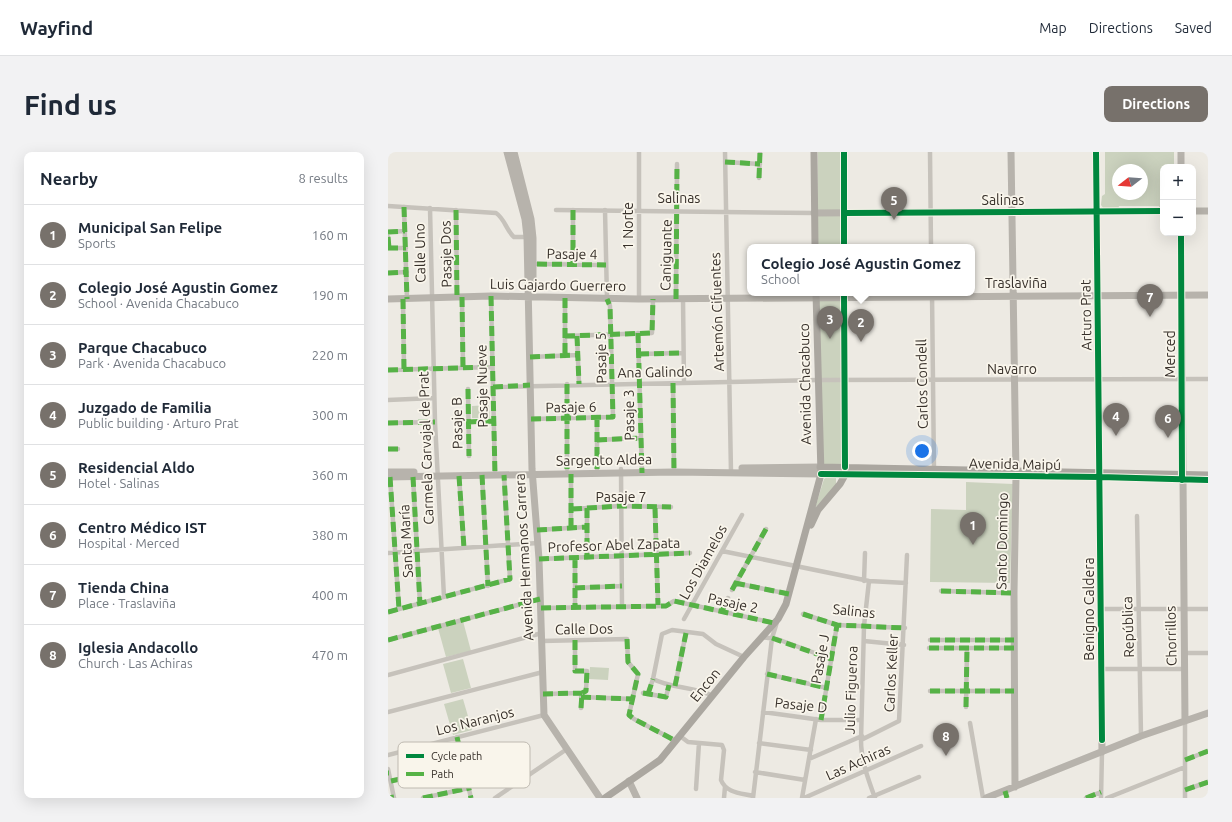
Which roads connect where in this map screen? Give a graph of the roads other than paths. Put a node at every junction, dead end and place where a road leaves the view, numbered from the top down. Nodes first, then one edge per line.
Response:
1 (507, 152) edge
2 (514, 152) edge
3 (639, 152) edge
4 (725, 152) edge
5 (760, 152) edge
6 (814, 152) edge
7 (844, 152) edge
8 (930, 152) edge
9 (1011, 152) edge
10 (1096, 152) edge
11 (1181, 152) edge
12 (725, 162) junction
13 (677, 164) dead end
14 (760, 164) junction
15 (1181, 164) edge
16 (759, 178) dead end
17 (388, 206) edge
18 (404, 207) junction
19 (430, 208) junction
20 (456, 210) junction
21 (556, 210) dead end
22 (573, 210) junction
23 (605, 210) junction
24 (639, 211) junction
25 (677, 211) junction
26 (726, 211) junction
27 (1160, 211) edge
28 (1196, 211) edge
29 (1208, 211) edge
30 (1011, 212) junction
31 (1097, 212) junction
32 (814, 213) junction
33 (844, 213) junction
34 (930, 213) junction
35 (405, 231) junction
36 (388, 232) edge
37 (1181, 236) edge
38 (388, 237) edge
39 (527, 237) junction
40 (815, 244) edge
41 (844, 244) edge
42 (931, 244) edge
43 (388, 248) edge
44 (406, 248) junction
45 (537, 264) dead end
46 (573, 265) junction
47 (606, 265) junction
48 (407, 272) junction
49 (388, 273) edge
50 (975, 295) edge
51 (1098, 295) junction
52 (1208, 295) edge
53 (491, 296) junction
54 (786, 296) edge
55 (816, 296) edge
56 (844, 296) edge
57 (932, 296) edge
58 (1012, 296) junction
59 (1182, 296) junction
60 (432, 297) junction
61 (460, 297) junction
62 (529, 297) junction
63 (565, 298) junction
64 (727, 298) junction
65 (388, 299) edge
66 (405, 299) junction
67 (607, 299) junction
68 (639, 299) junction
69 (653, 299) junction
70 (680, 299) junction
71 (638, 333) junction
72 (611, 334) junction
73 (565, 336) junction
74 (578, 336) junction
75 (683, 353) junction
76 (639, 354) junction
77 (578, 355) junction
78 (565, 356) junction
79 (530, 357) junction
80 (492, 367) junction
81 (463, 368) junction
82 (433, 369) junction
83 (388, 370) edge
84 (404, 370) junction
85 (1182, 379) junction
86 (1208, 379) edge
87 (817, 380) junction
88 (1014, 380) junction
89 (1099, 380) junction
90 (933, 381) junction
91 (731, 382) junction
92 (845, 382) junction
93 (673, 383) junction
94 (684, 383) junction
95 (567, 384) junction
96 (579, 384) junction
97 (612, 384) junction
98 (639, 384) junction
99 (530, 385) junction
100 (493, 387) junction
101 (468, 389) dead end
102 (434, 398) junction
103 (388, 400) edge
104 (597, 417) junction
105 (613, 417) joint
106 (566, 418) junction
107 (531, 419) junction
108 (493, 421) junction
109 (435, 422) junction
110 (468, 422) junction
111 (388, 423) edge
112 (640, 438) junction
113 (597, 440) junction
114 (398, 448) dead end
115 (388, 449) edge
116 (469, 456) dead end
117 (598, 469) junction
118 (674, 470) junction
119 (731, 470) junction
120 (820, 470) junction
121 (569, 471) junction
122 (621, 471) junction
123 (642, 471) junction
124 (845, 471) junction
125 (532, 472) junction
126 (934, 472) junction
127 (495, 473) junction
128 (1016, 473) junction
129 (1100, 474) junction
130 (389, 475) edge
131 (437, 475) junction
132 (504, 475) junction
133 (1208, 475) edge
134 (459, 476) junction
135 (482, 476) junction
136 (413, 477) junction
137 (1182, 477) junction
138 (1208, 480) edge
139 (621, 506) junction
140 (671, 507) dead end
141 (572, 508) junction
142 (587, 508) junction
143 (655, 508) junction
144 (742, 515) dead end
145 (1136, 516) dead end
146 (586, 527) junction
147 (571, 528) junction
148 (766, 529) dead end
149 (537, 530) junction
150 (538, 543) junction
151 (508, 544) junction
152 (486, 546) junction
153 (464, 548) junction
154 (441, 549) junction
155 (417, 551) junction
156 (722, 551) junction
157 (388, 552) edge
158 (395, 552) junction
159 (690, 553) dead end
160 (865, 553) dead end
161 (656, 555) junction
162 (907, 555) dead end
163 (622, 557) junction
164 (749, 557) junction
165 (575, 558) junction
166 (587, 558) junction
167 (539, 559) junction
168 (796, 565) junction
169 (867, 581) junction
170 (735, 583) junction
171 (906, 583) junction
172 (488, 586) junction
173 (622, 586) junction
174 (575, 588) junction
175 (732, 590) dead end
176 (941, 591) dead end
177 (1014, 593) junction
178 (789, 594) junction
179 (444, 597) junction
180 (540, 598) junction
181 (728, 598) dead end
182 (420, 604) junction
183 (622, 606) junction
184 (658, 606) junction
185 (692, 606) junction
186 (575, 607) junction
187 (541, 608) junction
188 (399, 609) junction
189 (1102, 609) junction
190 (1138, 609) junction
191 (1184, 609) junction
192 (1208, 609) edge
193 (722, 611) junction
194 (388, 612) edge
195 (802, 614) dead end
196 (684, 619) dead end
197 (776, 621) junction
198 (837, 625) junction
199 (864, 626) junction
200 (905, 628) junction
201 (686, 632) junction
202 (542, 637) junction
203 (761, 637) junction
204 (772, 638) junction
205 (388, 640) edge
206 (575, 640) junction
207 (930, 640) dead end
208 (1014, 640) junction
209 (864, 641) junction
210 (904, 645) junction
211 (929, 648) dead end
212 (967, 648) junction
213 (1014, 648) junction
214 (1184, 653) junction
215 (1208, 653) edge
216 (744, 657) junction
217 (832, 659) junction
218 (1101, 669) junction
219 (1140, 669) junction
220 (1184, 669) junction
221 (543, 672) junction
222 (768, 674) junction
223 (388, 675) edge
224 (653, 679) junction
225 (669, 685) junction
226 (675, 686) junction
227 (826, 688) junction
228 (930, 691) dead end
229 (966, 691) junction
230 (1014, 691) junction
231 (543, 694) junction
232 (582, 695) junction
233 (712, 696) junction
234 (633, 700) junction
235 (966, 707) dead end
236 (581, 708) dead end
237 (388, 712) edge
238 (763, 712) junction
239 (1208, 712) edge
240 (544, 715) junction
241 (818, 719) junction
242 (860, 720) junction
243 (1185, 721) junction
244 (970, 723) dead end
245 (1141, 736) junction
246 (457, 737) junction
247 (861, 738) junction
248 (678, 739) junction
249 (438, 742) edge
250 (458, 742) edge
251 (759, 742) junction
252 (699, 743) junction
253 (921, 746) dead end
254 (567, 749) junction
255 (811, 750) junction
256 (1208, 751) edge
257 (398, 752) edge
258 (1102, 752) junction
259 (388, 755) edge
260 (809, 759) junction
261 (1185, 760) junction
262 (1185, 766) junction
263 (866, 771) junction
264 (388, 772) edge
265 (755, 772) junction
266 (530, 774) edge
267 (920, 777) dead end
268 (398, 779) edge
269 (805, 780) junction
270 (390, 781) junction
271 (629, 781) junction
272 (1208, 782) edge
273 (725, 787) junction
274 (1015, 787) junction
275 (469, 788) joint
276 (509, 788) edge
277 (696, 789) dead end
278 (1185, 790) junction
279 (1101, 792) junction
280 (1006, 795) edge
281 (753, 797) edge
282 (874, 797) edge
283 (392, 798) edge
284 (423, 798) edge
285 (471, 798) edge
286 (495, 798) edge
287 (600, 798) edge
288 (605, 798) edge
289 (637, 798) edge
290 (724, 798) edge
291 (803, 798) edge
292 (869, 798) edge
293 (984, 798) edge
294 (1086, 798) edge
295 (1101, 798) edge
296 (1107, 798) edge
297 (1185, 798) edge

1 - 39 street, Avenida Hermanos Carrera
2 - 62 street, Avenida Hermanos Carrera
3 - 24 street, 1 Norte
4 - 12 street, Artemón Cifuentes
5 - 14 street
6 - 32 main road
7 - 33 main road
8 - 34 street
9 - 30 street, Santo Domingo
10 - 31 street, Arturo Prat
11 - 15 street
12 - 14 street
12 - 26 street, Artemón Cifuentes
13 - 25 street, Caniguante
14 - 16 street
17 - 18 street
18 - 19 street
18 - 35 street
19 - 20 street
19 - 60 street, Calle Uno
20 - 39 street
20 - 61 street, Pasaje Dos
21 - 22 street, Salinas
22 - 23 street, Salinas
22 - 46 street
23 - 24 street, Salinas
23 - 47 street, Pasaje 5
24 - 25 street, Salinas
24 - 68 street, 1 Norte
25 - 26 street, Salinas
25 - 70 street, Caniguante
26 - 32 street, Salinas
26 - 64 street, Artemón Cifuentes
27 - 31 street, Salinas
28 - 29 street
30 - 31 street, Salinas
30 - 34 street, Salinas
30 - 58 street, Santo Domingo
31 - 51 street, Arturo Prat
32 - 33 street, Salinas
32 - 40 main road
33 - 34 street, Salinas
33 - 41 main road
34 - 42 street
35 - 36 street
35 - 44 street
37 - 59 street, Merced
38 - 43 street
39 - 62 street, Avenida Hermanos Carrera
43 - 44 street
44 - 48 street
45 - 46 street, Pasaje 4
46 - 47 street, Pasaje 4
47 - 67 street, Pasaje 5
48 - 49 street
48 - 66 street
50 - 58 street, Traslaviña
51 - 58 street, Traslaviña
51 - 59 street, Traslaviña
51 - 89 street, Arturo Prat
52 - 59 street, Traslaviña
53 - 61 street, Luis Gajardo Guerrero
53 - 62 street, Luis Gajardo Guerrero
53 - 80 street, Pasaje Nueve
54 - 64 street, Traslaviña
55 - 87 main road, Avenida Chacabuco
56 - 92 main road
57 - 90 street, Carlos Condell
58 - 88 street, Santo Domingo
59 - 85 street, Merced
60 - 61 street, Luis Gajardo Guerrero
60 - 66 street, Luis Gajardo Guerrero
60 - 82 street, Carmela Carvajal de Prat
61 - 81 street, Pasaje Dos
62 - 63 street, Luis Gajardo Guerrero
62 - 79 street, Avenida Hermanos Carrera
63 - 67 street, Luis Gajardo Guerrero
63 - 73 street
64 - 70 street, Luis Gajardo Guerrero
64 - 91 street, Artemón Cifuentes
65 - 66 street, Luis Gajardo Guerrero
66 - 84 street
67 - 68 street, Luis Gajardo Guerrero
67 - 72 street, Pasaje 5
68 - 69 street, Luis Gajardo Guerrero
69 - 70 street, Luis Gajardo Guerrero
69 - 71 street
70 - 75 street, Caniguante
71 - 72 street
71 - 76 street, Pasaje 3
72 - 74 street
72 - 97 street, Pasaje 5
73 - 74 street
73 - 78 street
74 - 77 street
75 - 76 street
75 - 94 street, Caniguante
76 - 98 street, Pasaje 3
77 - 78 street
77 - 96 street
78 - 79 street
79 - 99 street, Avenida Hermanos Carrera
80 - 81 street
80 - 100 street, Pasaje Nueve
81 - 82 street
82 - 84 street
82 - 102 street, Carmela Carvajal de Prat
83 - 84 street
85 - 86 street, Navarro
85 - 89 street, Navarro
85 - 137 street, Merced
87 - 91 street, Ana Galindo
87 - 92 street, Navarro
87 - 120 main road, Avenida Chacabuco
88 - 89 street, Navarro
88 - 90 street, Navarro
88 - 128 street, Santo Domingo
89 - 129 street, Arturo Prat
90 - 92 street, Navarro
90 - 126 street, Carlos Condell
91 - 94 street, Ana Galindo
91 - 119 street, Artemón Cifuentes
92 - 124 main road
93 - 94 street, Ana Galindo
93 - 98 street, Ana Galindo
93 - 118 street
95 - 96 street, Ana Galindo
95 - 99 street, Ana Galindo
95 - 106 street
96 - 97 street, Ana Galindo
97 - 98 street, Ana Galindo
97 - 105 street, Pasaje 5
98 - 112 street, Pasaje 3
99 - 100 street, Ana Galindo
99 - 107 street, Avenida Hermanos Carrera
100 - 108 street, Pasaje Nueve
101 - 110 street, Pasaje B
102 - 103 street
102 - 109 street, Carmela Carvajal de Prat
104 - 105 street, Pasaje 6
104 - 106 street, Pasaje 6
104 - 113 street
106 - 107 street, Pasaje 6
106 - 121 street
107 - 125 street, Avenida Hermanos Carrera
108 - 110 street
108 - 127 street, Pasaje Nueve
109 - 111 street
109 - 131 street, Carmela Carvajal de Prat
110 - 116 street, Pasaje B
112 - 113 street
112 - 123 street, Pasaje 3
113 - 117 street
114 - 115 street
117 - 121 street, Sargento Aldea
117 - 122 street, Sargento Aldea
118 - 119 street, Sargento Aldea
118 - 123 street, Sargento Aldea
119 - 120 street, Sargento Aldea
120 - 124 main road, Avenida Maipú
120 - 168 main road, Encon
121 - 122 street, Sargento Aldea
121 - 125 street, Sargento Aldea
121 - 141 street
122 - 123 street, Sargento Aldea
122 - 139 street
124 - 126 main road, Avenida Maipú
124 - 168 main road, Encon
125 - 127 street, Sargento Aldea
125 - 132 street, Sargento Aldea
125 - 149 street, Avenida Hermanos Carrera
126 - 128 main road, Avenida Maipú
127 - 131 street, Sargento Aldea
127 - 132 street, Sargento Aldea
127 - 135 street, Sargento Aldea
128 - 129 main road, Avenida Maipú
128 - 177 street, Santo Domingo
129 - 137 main road, Avenida Maipú
129 - 189 street, Benigno Caldera
130 - 131 street, Sargento Aldea
130 - 136 street, Sargento Aldea
130 - 158 street
131 - 134 street, Sargento Aldea
131 - 136 street, Sargento Aldea
131 - 154 street, Carmela Carvajal de Prat
132 - 151 street
133 - 137 main road, Avenida Maipú
134 - 135 street, Sargento Aldea
134 - 153 street
135 - 152 street
136 - 155 street, Santa María
137 - 138 main road, Avenida Maipú
137 - 191 street, Chorrillos
139 - 142 street, Pasaje 7
139 - 143 street, Pasaje 7
139 - 163 street
140 - 143 street, Pasaje 7
141 - 142 street, Pasaje 7
141 - 147 street
142 - 146 street
143 - 161 street
144 - 156 street, Los Diamelos
145 - 190 street, República
146 - 147 street
146 - 166 street
147 - 149 street
148 - 164 street
149 - 150 street, Avenida Hermanos Carrera
150 - 151 street
150 - 167 street, Avenida Hermanos Carrera
151 - 152 street
151 - 172 street
152 - 153 street
152 - 172 street
153 - 154 street
154 - 155 street
154 - 179 street, Carmela Carvajal de Prat
155 - 158 street
155 - 182 street, Santa María
156 - 164 street
156 - 185 street, Los Diamelos
157 - 158 street
158 - 188 street
159 - 161 street, Profesor Abel Zapata
160 - 169 street, Julio Figueroa
161 - 163 street, Profesor Abel Zapata
161 - 184 street
162 - 171 street, Carlos Keller
163 - 166 street, Profesor Abel Zapata
163 - 173 street
164 - 168 street
164 - 170 street
165 - 166 street, Profesor Abel Zapata
165 - 167 street, Profesor Abel Zapata
165 - 174 street
167 - 180 street, Avenida Hermanos Carrera
168 - 169 street
168 - 178 main road, Encon
169 - 171 street
169 - 199 street, Julio Figueroa
170 - 175 street
170 - 178 street
171 - 200 street, Carlos Keller
172 - 179 street
173 - 174 street
173 - 183 street
174 - 186 street
176 - 177 street
177 - 208 street, Santo Domingo
178 - 197 main road, Encon
179 - 182 street
180 - 187 street, Avenida Hermanos Carrera
180 - 205 street
181 - 193 street
182 - 188 street
183 - 184 street
183 - 186 street
184 - 185 street, Pasaje 2
185 - 193 street, Pasaje 2
185 - 196 street, Los Diamelos
186 - 187 street
187 - 202 street, Avenida Hermanos Carrera
188 - 194 street
189 - 190 street
189 - 218 street, Benigno Caldera
190 - 191 street
190 - 219 street, República
191 - 192 street
191 - 214 street, Chorrillos
193 - 197 street, Pasaje 2
195 - 198 street, Salinas
197 - 203 main road, Encon
197 - 204 street
198 - 199 street, Salinas
198 - 217 street, Pasaje J
199 - 200 street, Salinas
199 - 209 street, Julio Figueroa
200 - 210 street, Carlos Keller
201 - 216 street
201 - 224 street
201 - 226 street
202 - 206 street, Calle Dos
202 - 221 street, Avenida Hermanos Carrera
202 - 223 street, Calle Dos
203 - 204 street
203 - 216 main road, Encon
204 - 217 street
204 - 222 street
206 - 232 street
206 - 234 street, Calle Dos
207 - 208 street
208 - 213 street, Santo Domingo
209 - 210 street, Salinas
209 - 242 street, Julio Figueroa
210 - 247 street, Carlos Keller
211 - 212 street
212 - 213 street
212 - 229 street
213 - 230 street, Santo Domingo
214 - 215 street
214 - 220 street, Chorrillos
216 - 233 main road, Encon
217 - 227 street, Pasaje J
218 - 219 street
218 - 258 street, Benigno Caldera
219 - 220 street
219 - 245 street, República
220 - 243 street, Chorrillos
221 - 231 street, Avenida Hermanos Carrera
221 - 237 street
222 - 227 street
222 - 238 street
224 - 225 street
224 - 225 street
225 - 226 street
226 - 233 street
227 - 241 street, Pasaje J
228 - 229 street
229 - 230 street
229 - 235 street
230 - 274 street, Santo Domingo
231 - 232 street
231 - 240 street, Avenida Hermanos Carrera
232 - 234 street
232 - 236 street
233 - 248 main road, Encon
234 - 248 street
238 - 241 street, Pasaje D
238 - 251 street
239 - 243 street
240 - 246 street, Los Naranjos
240 - 254 street
241 - 242 street, Pasaje D
241 - 255 street, Pasaje J
242 - 247 street, Julio Figueroa
243 - 245 street
243 - 261 street, Chorrillos
244 - 293 street
245 - 258 street
246 - 249 street, Los Naranjos
246 - 250 street
247 - 260 street, Carlos Keller
247 - 263 street, Julio Figueroa
248 - 252 street
248 - 271 main road, Encon
251 - 255 street
251 - 265 street
252 - 273 street
252 - 277 street
253 - 263 street, Las Achiras
254 - 266 street
254 - 287 street
255 - 260 street, Pasaje J
256 - 261 street
257 - 259 street, Los Naranjos
258 - 274 street
258 - 279 street, Benigno Caldera
260 - 269 street, Pasaje J
261 - 262 street, Chorrillos
262 - 278 street, Chorrillos
262 - 296 street
263 - 282 street, Julio Figueroa
263 - 291 street, Las Achiras
264 - 270 street
265 - 269 street
265 - 281 street
267 - 282 street
268 - 270 street
269 - 291 street, Pasaje J
270 - 283 street
271 - 288 main road, Encon
271 - 289 street
272 - 278 street
273 - 281 street
273 - 290 street
274 - 280 street
275 - 284 street
275 - 285 street
276 - 286 street
278 - 297 street, Chorrillos
279 - 294 street
279 - 295 street, Benigno Caldera
280 - 293 street
282 - 292 street

